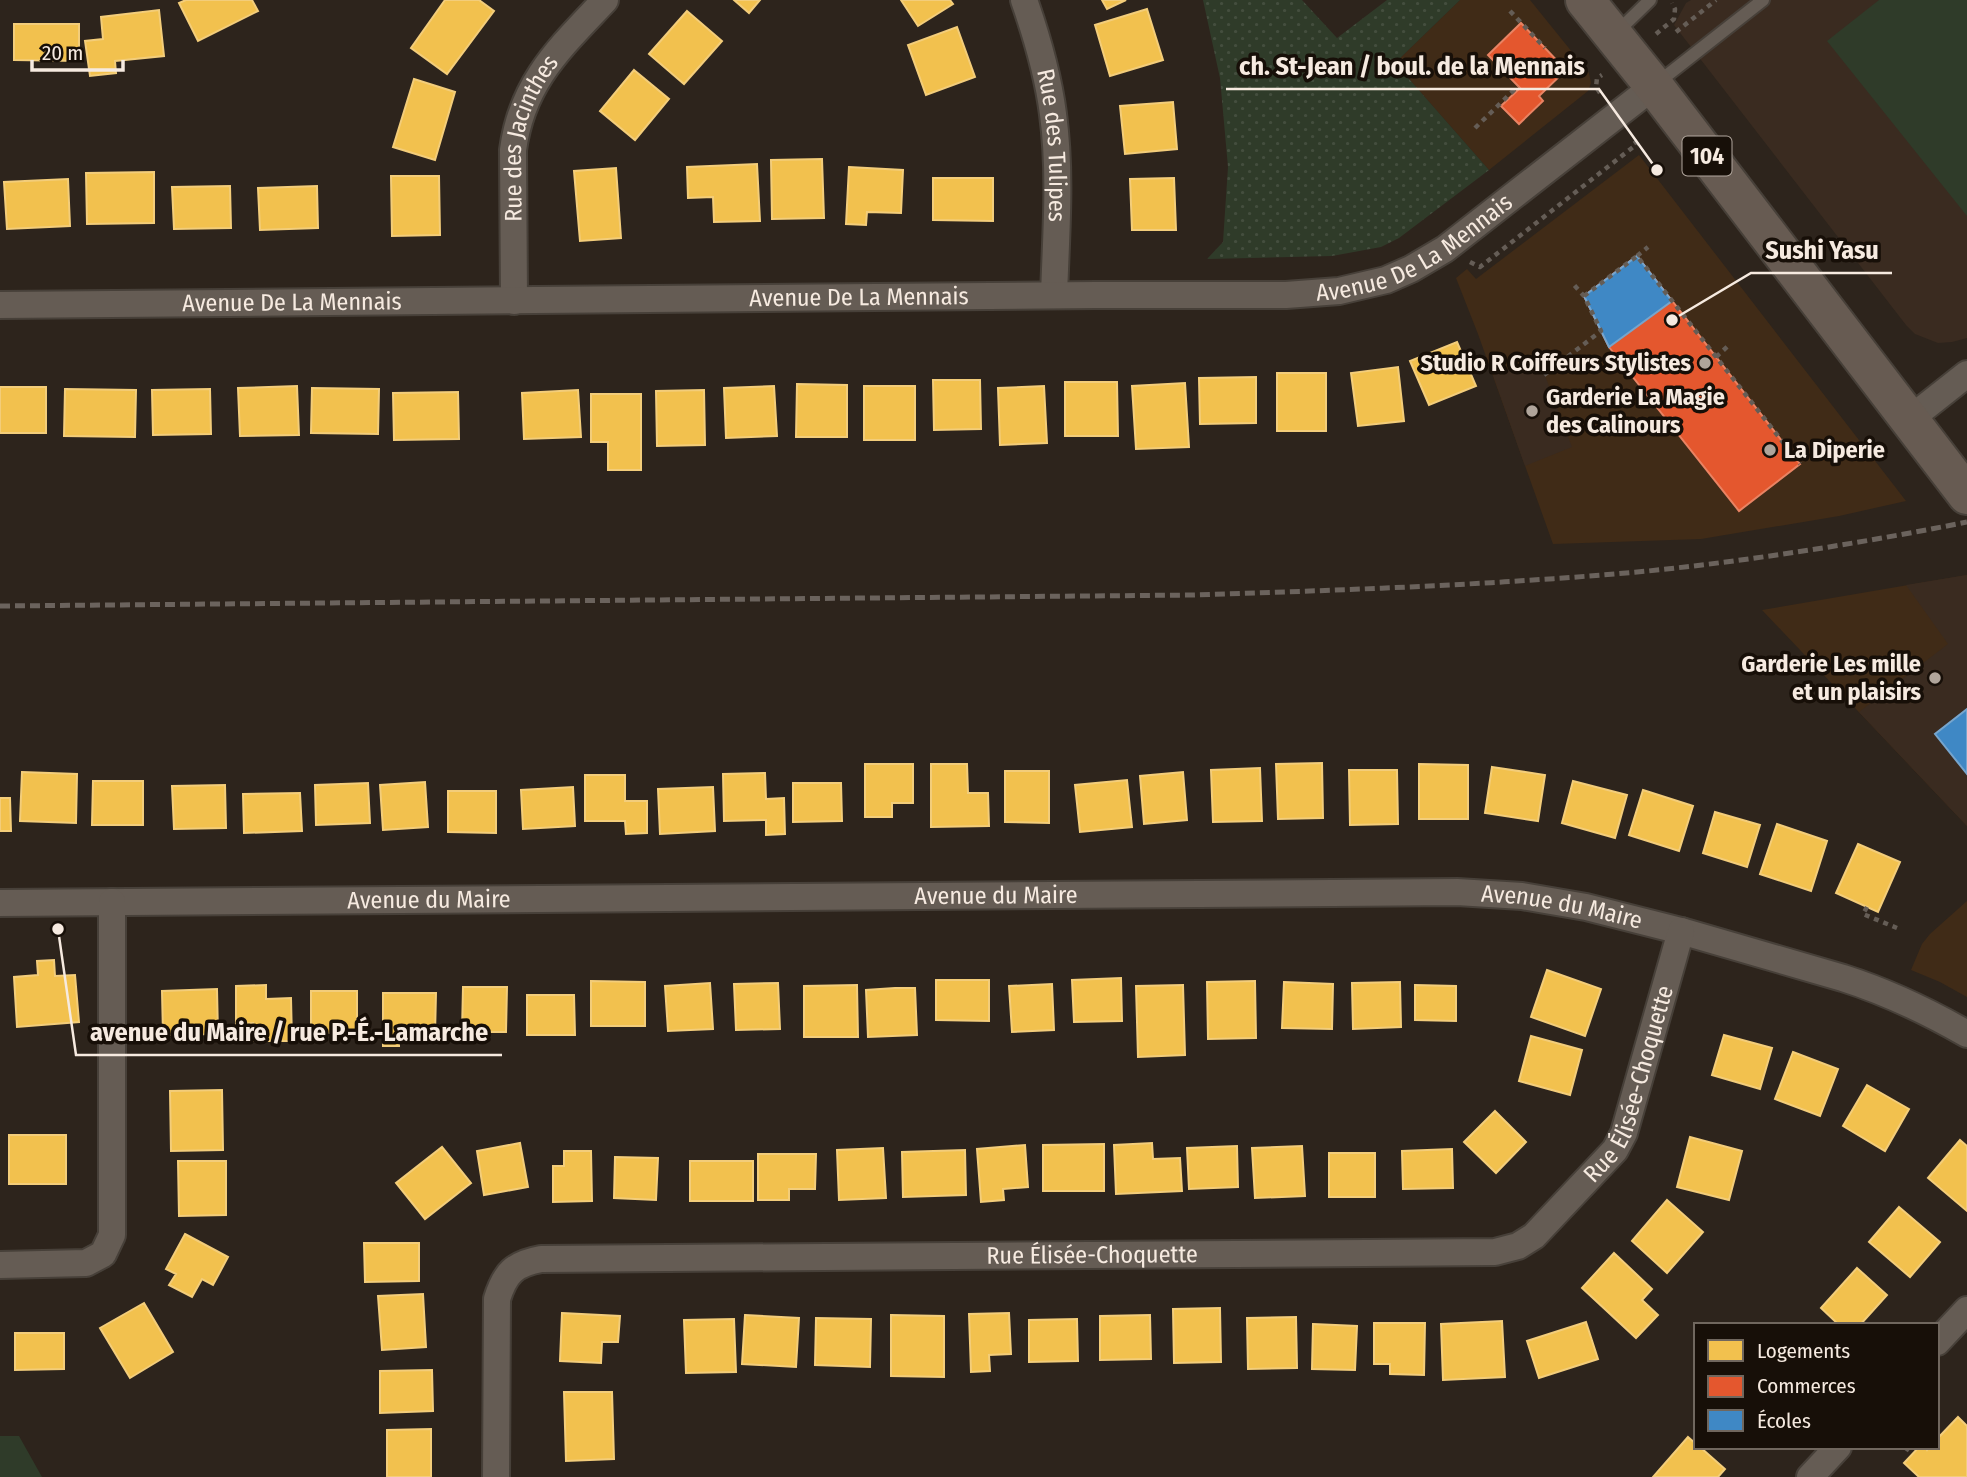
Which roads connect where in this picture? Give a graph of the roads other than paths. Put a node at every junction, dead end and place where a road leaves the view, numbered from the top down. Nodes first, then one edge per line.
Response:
1 (605, 0) edge
2 (1024, 0) edge
3 (1585, 0) edge
4 (1650, 0) edge
5 (1763, 0) edge
6 (1614, 36) junction
7 (1654, 86) junction
8 (1054, 295) junction
9 (514, 301) junction
10 (0, 305) edge
11 (1967, 374) edge
12 (1910, 419) junction
13 (1967, 495) edge
14 (112, 902) junction
15 (0, 903) edge
16 (1681, 931) junction
17 (1967, 1034) edge
18 (0, 1265) edge
19 (1836, 1449) edge
20 (495, 1477) edge
21 (1810, 1477) edge

1 - 9 street, Rue des Jacinthes
2 - 8 street, Rue des Tulipes
3 - 6 main road, 104
4 - 6 lane
5 - 7 lane
6 - 7 main road, 104
7 - 8 street, Avenue De La Mennais
7 - 12 main road, 104
8 - 9 street, Avenue De La Mennais
9 - 10 street, Avenue De La Mennais
11 - 12 street
12 - 13 main road, 104
14 - 15 street, Avenue du Maire
14 - 16 street, Avenue du Maire
14 - 18 street
16 - 17 street, Avenue du Maire
16 - 20 street, Rue Élisée-Choquette
19 - 21 street

